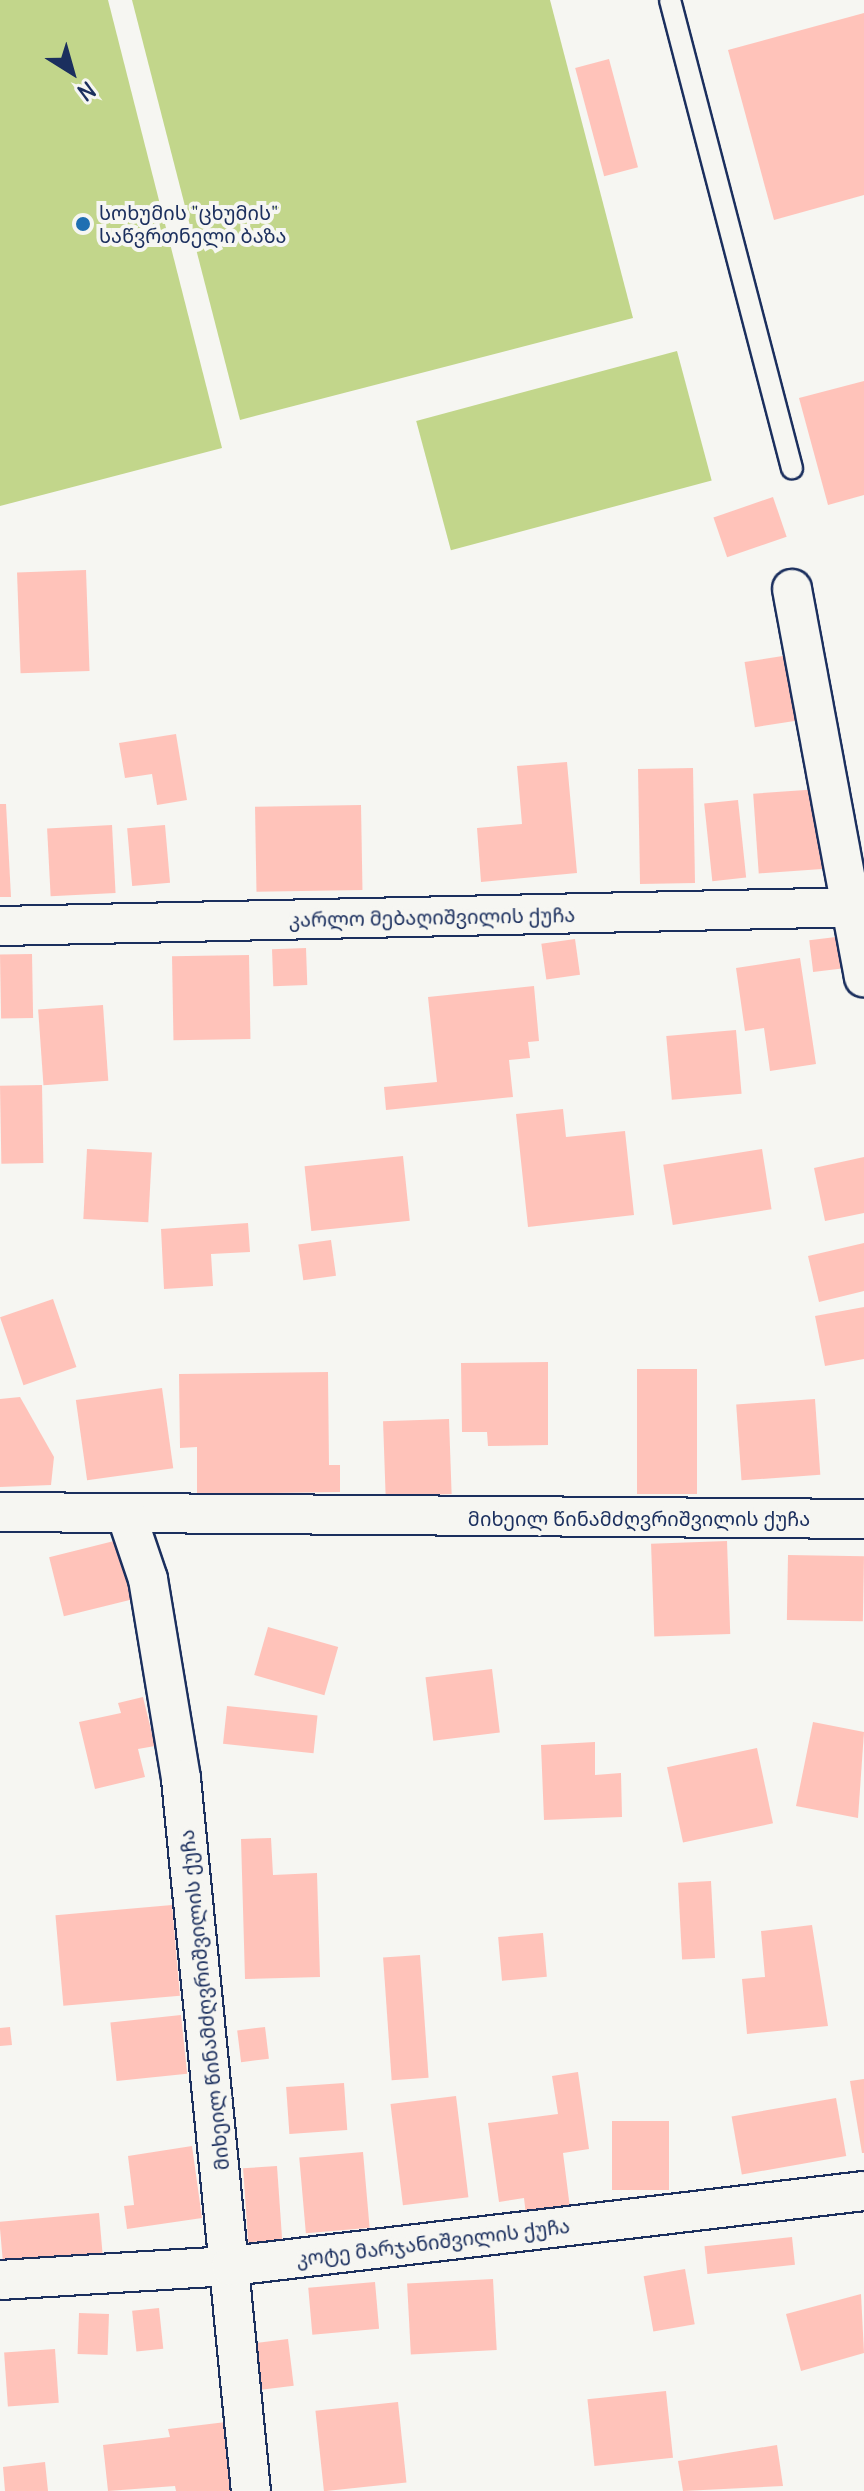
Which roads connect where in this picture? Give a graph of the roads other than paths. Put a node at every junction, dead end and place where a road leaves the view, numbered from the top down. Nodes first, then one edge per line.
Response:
1 (670, 0) edge
2 (792, 468) dead end
3 (792, 589) dead end
4 (856, 907) edge
5 (0, 926) edge
6 (864, 977) edge
7 (0, 1512) edge
8 (126, 1514) junction
9 (864, 1519) edge
10 (864, 2191) edge
11 (231, 2266) junction
12 (0, 2280) edge
13 (251, 2491) edge

1 - 2 lane
3 - 4 street
4 - 5 street, კარლო მებაღიშვილის ქუჩა
4 - 6 street
7 - 8 street, მიხეილ წინამძღვრიშვილის ქუჩა
8 - 9 street, მიხეილ წინამძღვრიშვილის ქუჩა
8 - 11 street, მიხეილ წინამძღვრიშვილის ქუჩა
10 - 11 street, კოტე მარჯანიშვილის ქუჩა
11 - 12 street, კოტე მარჯანიშვილის ქუჩა
11 - 13 street, მიხეილ წინამძღვრიშვილის ქუჩა

